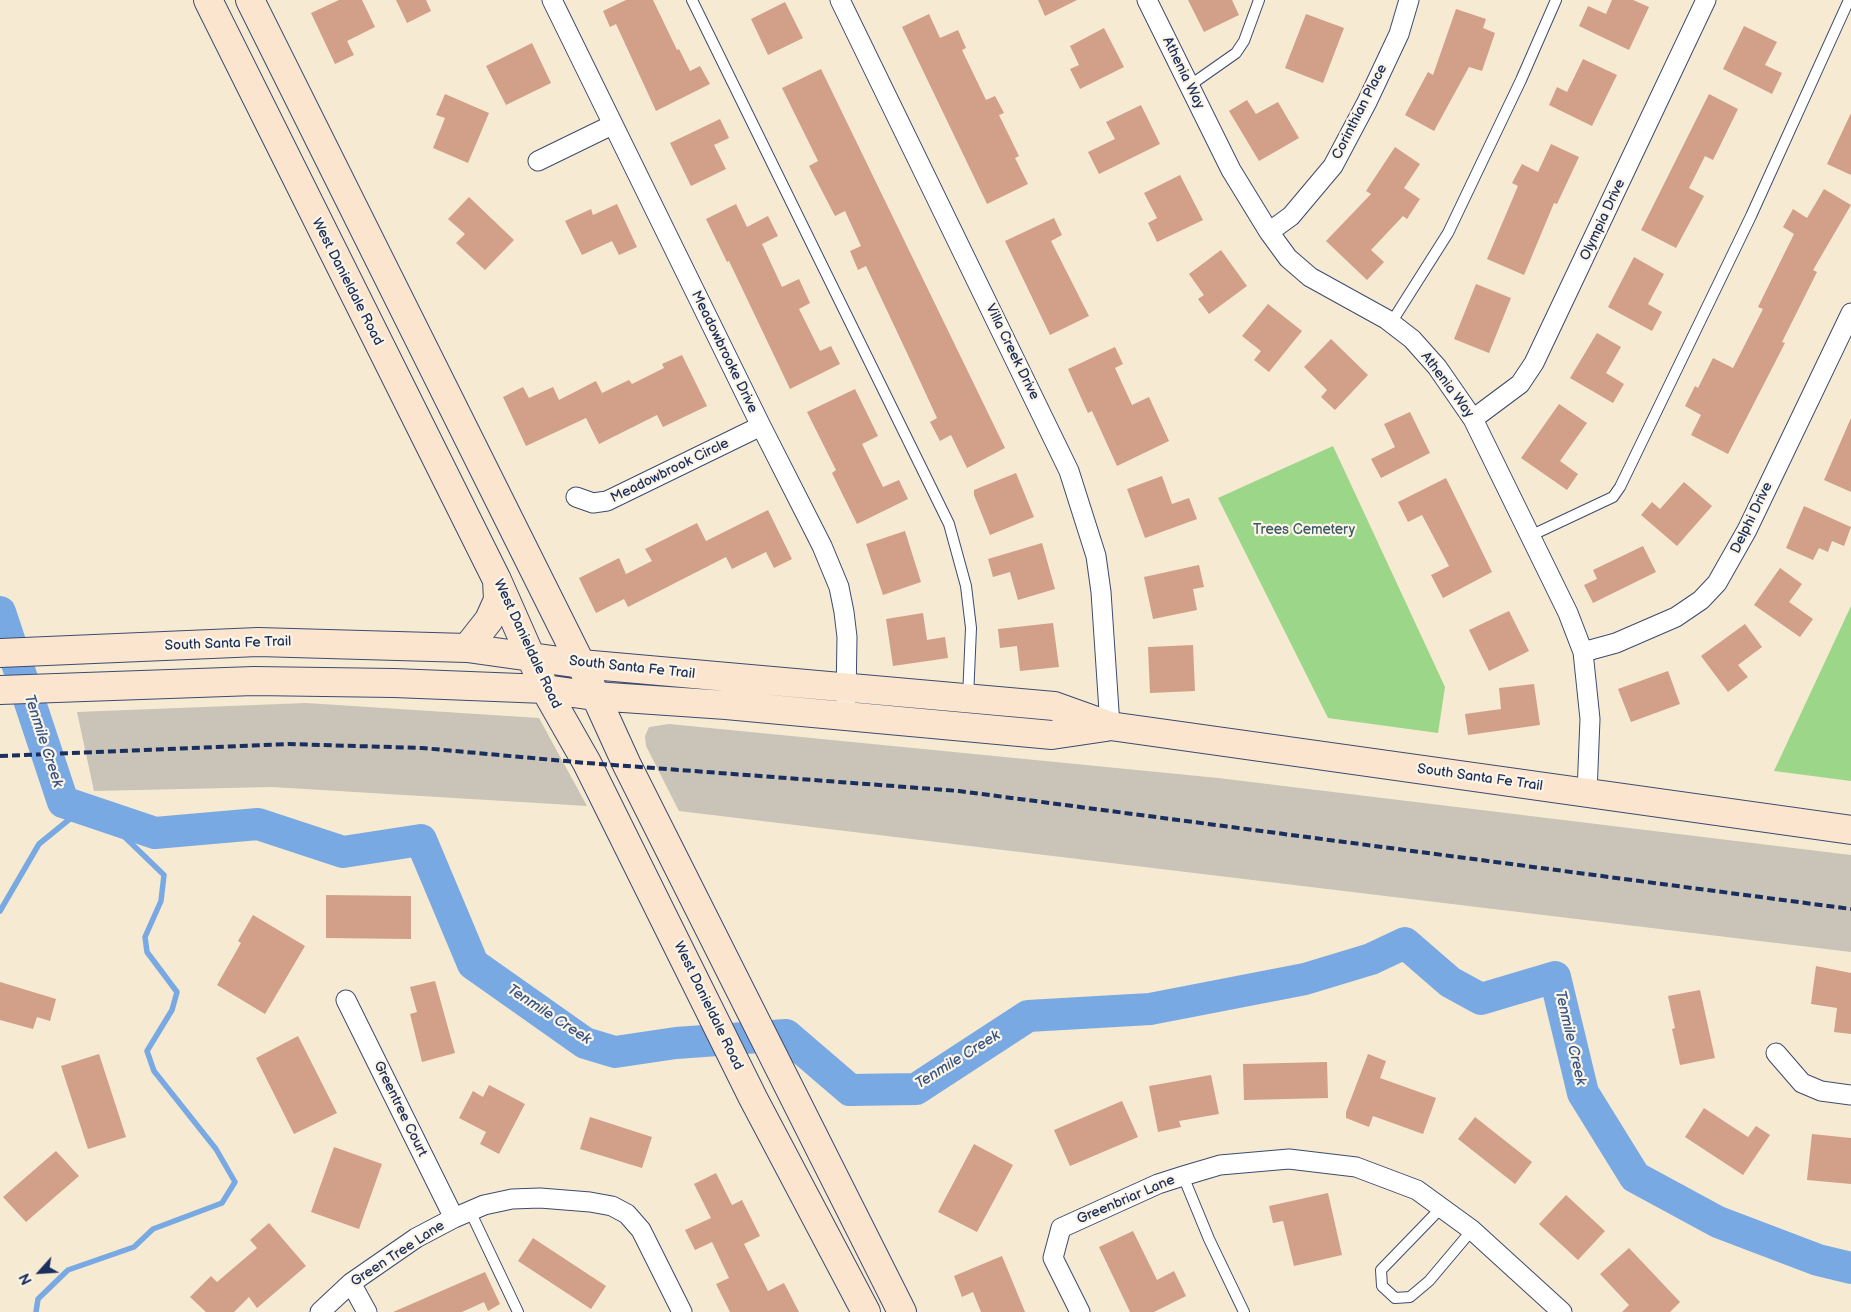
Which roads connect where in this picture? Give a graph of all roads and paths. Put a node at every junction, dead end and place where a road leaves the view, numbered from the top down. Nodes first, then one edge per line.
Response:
1 (208, 0) edge
2 (250, 0) edge
3 (552, 0) edge
4 (692, 0) edge
5 (840, 0) edge
6 (1147, 0) edge
7 (1259, 0) edge
8 (1409, 0) edge
9 (1556, 0) edge
10 (1706, 0) edge
11 (1849, 0) edge
12 (1189, 86) junction
13 (612, 125) junction
14 (538, 161) dead end
15 (347, 196) junction
16 (312, 211) junction
17 (1269, 232) junction
18 (1851, 313) edge
19 (1391, 323) junction
20 (1473, 420) junction
21 (760, 426) junction
22 (576, 497) dead end
23 (1530, 536) junction
24 (498, 580) junction
25 (258, 642) junction
26 (468, 648) junction
27 (1583, 652) junction
28 (0, 653) edge
29 (529, 655) junction
30 (581, 664) junction
31 (254, 681) junction
32 (545, 689) junction
33 (846, 689) junction
34 (0, 690) edge
35 (594, 696) junction
36 (968, 699) junction
37 (846, 716) junction
38 (1110, 726) junction
39 (967, 727) junction
40 (1587, 793) junction
41 (1851, 830) edge
42 (346, 1000) dead end
43 (1776, 1053) dead end
44 (1851, 1095) edge
45 (1183, 1176) junction
46 (1441, 1208) junction
47 (462, 1214) junction
48 (1472, 1230) junction
49 (352, 1283) junction
50 (320, 1312) edge
51 (367, 1312) edge
52 (518, 1312) edge
53 (682, 1312) edge
54 (866, 1312) edge
55 (902, 1312) edge
56 (1080, 1312) edge
57 (1244, 1312) edge
58 (1562, 1312) edge

1 - 16 main road, West Danieldale Road
2 - 15 main road
3 - 13 street, Meadowbrooke Drive
4 - 36 lane
5 - 38 street, Villa Creek Drive
6 - 12 street, Athenia Way
7 - 12 lane
8 - 17 street, Corinthian Place
9 - 19 lane
10 - 20 street, Olympia Drive
11 - 23 lane
12 - 17 street, Athenia Way
13 - 14 street
13 - 21 street, Meadowbrooke Drive
15 - 16 main road
15 - 30 main road
16 - 24 main road, West Danieldale Road
17 - 19 street, Athenia Way
18 - 27 street, Delphi Drive
19 - 20 street, Athenia Way
20 - 23 street, Athenia Way
21 - 22 street, Meadowbrook Circle
21 - 33 street, Meadowbrooke Drive
23 - 27 street, Athenia Way
24 - 26 main road
24 - 29 main road, West Danieldale Road
25 - 26 main road, South Santa Fe Trail
25 - 28 main road, South Santa Fe Trail
25 - 31 main road
26 - 29 main road, South Santa Fe Trail
27 - 40 street, Athenia Way
29 - 30 main road, South Santa Fe Trail
29 - 32 main road, West Danieldale Road
30 - 33 main road, South Santa Fe Trail
30 - 35 main road
31 - 32 main road, South Santa Fe Trail
31 - 34 main road, South Santa Fe Trail
32 - 35 main road, South Santa Fe Trail
32 - 54 main road, West Danieldale Road
33 - 36 main road, South Santa Fe Trail
33 - 37 street, Meadowbrooke Drive
35 - 37 main road, South Santa Fe Trail
35 - 55 main road
36 - 38 main road, South Santa Fe Trail
36 - 39 main road
37 - 39 main road, South Santa Fe Trail
38 - 39 main road, South Santa Fe Trail
38 - 40 main road, South Santa Fe Trail
40 - 41 main road, South Santa Fe Trail
42 - 47 street, Greentree Court
43 - 44 street
45 - 46 street, Greenbriar Lane
45 - 56 street, Greenbriar Lane
45 - 57 lane
46 - 48 street, Greenbriar Lane
46 - 48 lane
47 - 49 street, Green Tree Lane
47 - 52 lane
47 - 53 street, Green Tree Lane
48 - 58 street, Greenbriar Lane
49 - 50 street, Green Tree Lane
49 - 51 street

